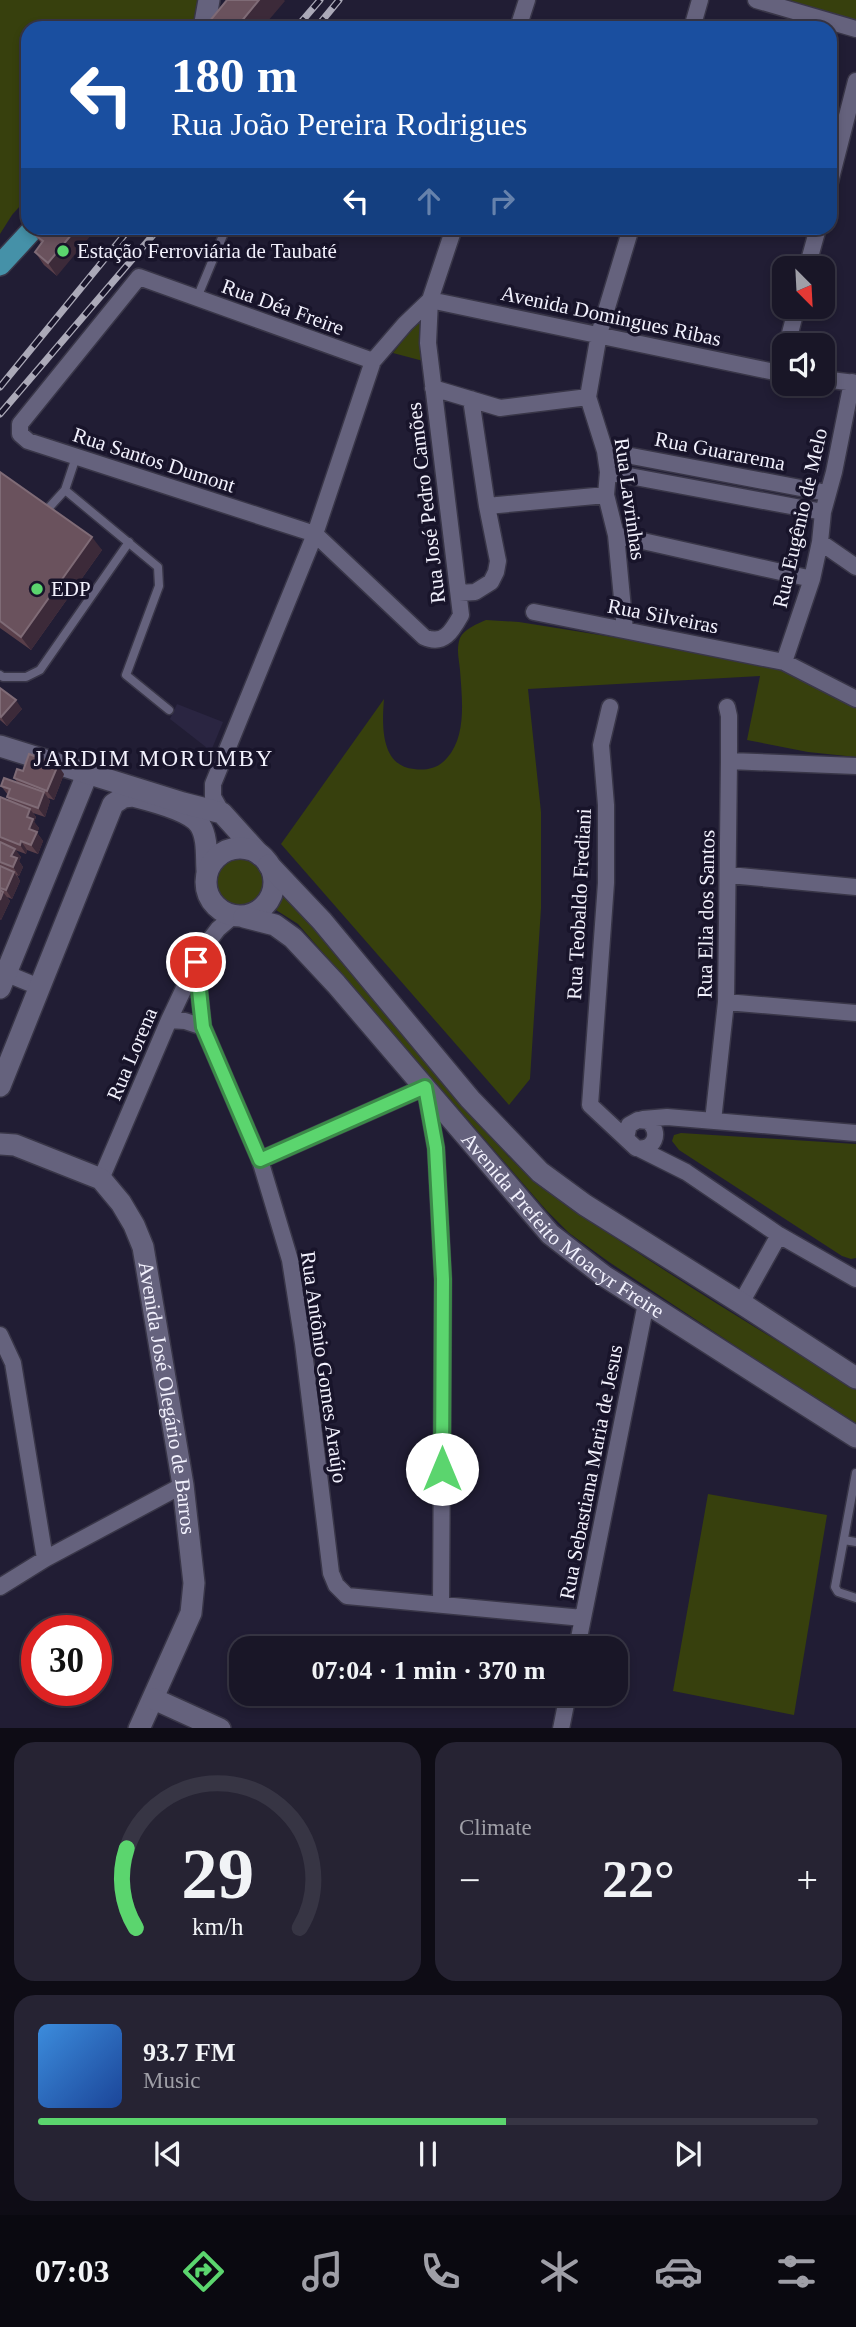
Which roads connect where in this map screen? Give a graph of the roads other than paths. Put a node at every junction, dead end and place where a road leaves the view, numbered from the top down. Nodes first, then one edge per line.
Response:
1 (209, 0) edge
2 (527, 0) edge
3 (700, 0) edge
4 (757, 0) edge
5 (230, 9) edge
6 (205, 21) edge
7 (219, 21) edge
8 (520, 21) edge
9 (694, 21) edge
10 (829, 21) edge
11 (837, 23) edge
12 (856, 29) edge
13 (856, 81) edge
14 (837, 156) edge
15 (24, 235) edge
16 (223, 235) edge
17 (452, 235) edge
18 (629, 235) edge
19 (816, 235) edge
20 (7, 246) edge
21 (810, 256) edge
22 (0, 265) edge
23 (139, 277) joint
24 (197, 298) junction
25 (430, 300) junction
26 (599, 334) junction
27 (373, 362) junction
28 (772, 372) edge
29 (835, 381) edge
30 (854, 383) edge
31 (433, 388) junction
32 (588, 397) junction
33 (471, 399) junction
34 (605, 451) junction
35 (76, 457) junction
36 (608, 472) junction
37 (65, 490) junction
38 (827, 492) junction
39 (606, 495) junction
40 (487, 506) junction
41 (46, 511) edge
42 (823, 512) junction
43 (315, 534) junction
44 (616, 535) junction
45 (129, 542) junction
46 (820, 542) junction
47 (856, 567) edge
48 (812, 579) junction
49 (459, 593) junction
50 (534, 612) dead end
51 (625, 630) junction
52 (434, 641) joint
53 (784, 662) junction
54 (0, 675) edge
55 (856, 699) edge
56 (610, 707) dead end
57 (726, 708) dead end
58 (169, 710) dead end
59 (0, 746) edge
60 (729, 761) junction
61 (856, 766) edge
62 (88, 772) junction
63 (213, 785) junction
64 (183, 803) junction
65 (222, 813) junction
66 (265, 860) junction
67 (208, 870) junction
68 (729, 875) junction
69 (856, 887) edge
70 (239, 916) junction
71 (196, 962) junction
72 (2, 977) edge
73 (40, 987) junction
74 (726, 1002) junction
75 (856, 1013) edge
76 (169, 1020) junction
77 (203, 1027) junction
78 (0, 1086) edge
79 (425, 1087) junction
80 (594, 1109) junction
81 (638, 1120) junction
82 (680, 1120) junction
83 (713, 1121) junction
84 (856, 1133) edge
85 (656, 1136) junction
86 (626, 1138) junction
87 (0, 1144) edge
88 (640, 1149) junction
89 (260, 1160) junction
90 (686, 1172) junction
91 (102, 1179) junction
92 (779, 1235) junction
93 (856, 1279) edge
94 (646, 1303) junction
95 (741, 1303) junction
96 (0, 1335) edge
97 (856, 1378) edge
98 (856, 1437) edge
99 (856, 1473) edge
100 (183, 1485) junction
101 (845, 1540) junction
102 (856, 1542) edge
103 (46, 1559) junction
104 (0, 1587) edge
105 (856, 1598) edge
106 (441, 1604) junction
107 (583, 1618) junction
108 (579, 1636) edge
109 (154, 1699) junction
110 (566, 1706) edge
111 (139, 1728) edge
112 (220, 1728) edge
113 (561, 1728) edge

1 - 6 main road
2 - 8 street
3 - 9 street
4 - 10 street
5 - 7 main road
11 - 12 street
13 - 14 street
15 - 20 main road
16 - 24 lane
17 - 25 street
18 - 26 street, Rua Lavrinhas
19 - 21 street
20 - 22 main road
23 - 24 street, Rua Déa Freire
23 - 35 street, Rua Santos Dumont
24 - 27 street, Rua Déa Freire
25 - 26 street, Avenida Domingues Ribas
25 - 27 street
25 - 31 street, Rua José Pedro Camões
26 - 28 street, Avenida Domingues Ribas
26 - 32 street, Rua Lavrinhas
27 - 43 street
29 - 30 street
30 - 38 street, Rua Eugênio de Melo
31 - 33 street
31 - 49 street, Rua José Pedro Camões
32 - 33 street
32 - 34 street, Rua Lavrinhas
33 - 40 street
34 - 36 street, Rua Lavrinhas
34 - 38 street, Rua Guararema
35 - 37 lane
35 - 43 street, Rua Santos Dumont
36 - 39 street, Rua Lavrinhas
36 - 42 street, Rua Guararema
37 - 41 lane
37 - 45 lane
38 - 42 street, Rua Eugênio de Melo
39 - 40 street
39 - 44 street, Rua Lavrinhas
40 - 49 street
42 - 46 street, Rua Eugênio de Melo
43 - 52 street, Rua Santos Dumont
43 - 63 street
44 - 48 street
44 - 51 street, Rua Lavrinhas
45 - 54 lane
45 - 58 lane
46 - 47 street
46 - 48 street, Rua Eugênio de Melo
48 - 53 street, Rua Eugênio de Melo
49 - 52 street, Rua José Pedro Camões
50 - 51 street, Rua Silveiras
51 - 53 street, Rua Silveiras
53 - 55 street, Rua Silveiras
56 - 80 street, Rua Teobaldo Frediani
57 - 60 street, Rua Elia dos Santos
59 - 62 main road
60 - 61 street
60 - 68 street, Rua Elia dos Santos
62 - 64 main road
62 - 72 main road
63 - 64 street
63 - 65 street
64 - 65 main road
65 - 66 main road, Avenida Prefeito Moacyr Freire
66 - 67 main road
66 - 70 main road
66 - 95 main road, Avenida Prefeito Moacyr Freire
67 - 70 main road, Avenida Prefeito Moacyr Freire
67 - 73 main road, Avenida Prefeito Moacyr Freire
68 - 69 street
68 - 74 street, Rua Elia dos Santos
70 - 71 street, Rua Lorena
70 - 79 main road, Avenida Prefeito Moacyr Freire
71 - 76 street, Rua Lorena
71 - 77 street, Rua Antônio Gomes Araújo
72 - 73 street
73 - 78 main road
74 - 75 street
74 - 83 street, Rua Elia dos Santos
76 - 77 street
76 - 91 street, Rua Lorena
77 - 89 street, Rua Antônio Gomes Araújo
79 - 89 street
79 - 94 main road, Avenida Prefeito Moacyr Freire
79 - 106 street
80 - 81 street
80 - 86 street
81 - 82 street
81 - 85 street
81 - 86 street
82 - 83 street
82 - 85 street
83 - 84 street
85 - 88 street
85 - 90 street
86 - 88 street
87 - 91 main road
88 - 90 street
89 - 106 street, Rua Antônio Gomes Araújo
90 - 92 street
91 - 100 main road, Avenida José Olegário de Barros
92 - 93 street
92 - 95 street
94 - 98 main road, Avenida Prefeito Moacyr Freire
94 - 107 street, Rua Sebastiana Maria de Jesus
95 - 97 main road, Avenida Prefeito Moacyr Freire
96 - 103 street
99 - 101 lane
100 - 103 street
100 - 109 main road, Avenida José Olegário de Barros
101 - 102 lane
101 - 105 lane
103 - 104 street
106 - 107 street
107 - 108 street, Rua Sebastiana Maria de Jesus
109 - 111 main road, Avenida José Olegário de Barros
109 - 112 main road
110 - 113 street

